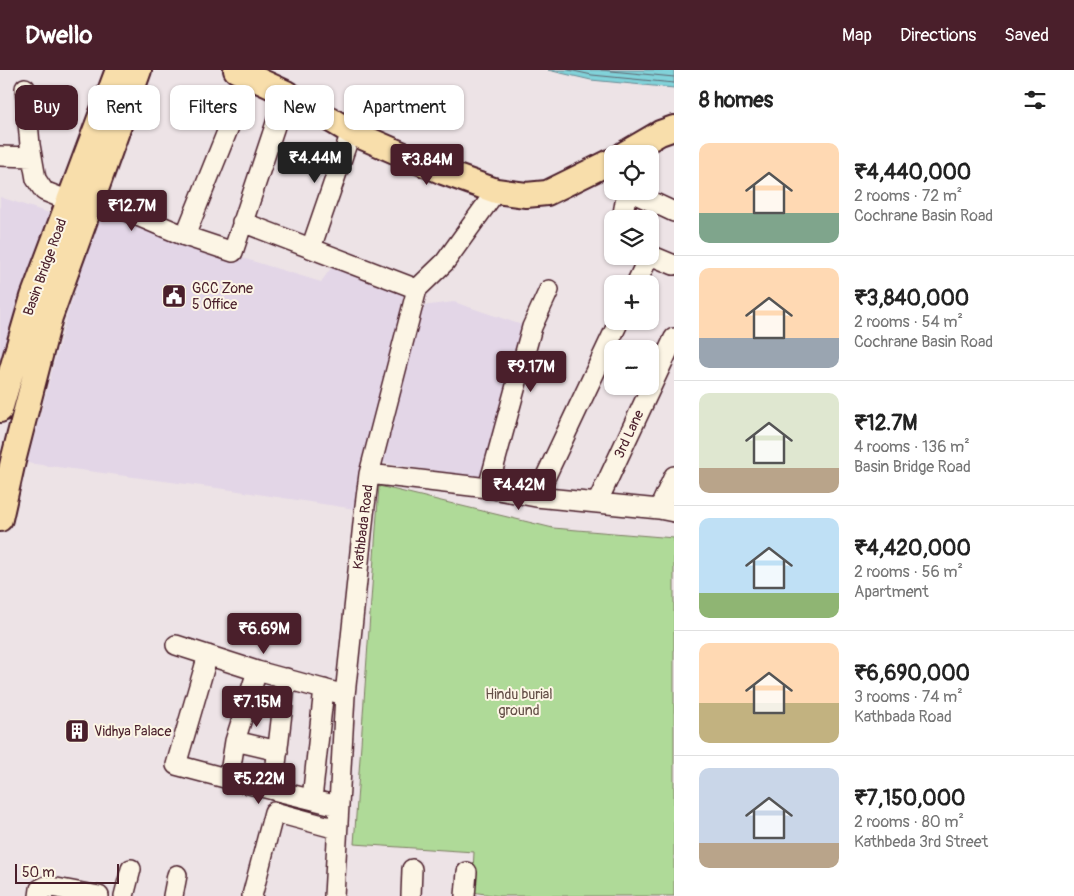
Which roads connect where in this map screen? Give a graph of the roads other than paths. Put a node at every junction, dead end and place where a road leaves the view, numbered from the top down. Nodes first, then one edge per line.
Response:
1 (118, 70) edge
2 (139, 70) edge
3 (243, 73) edge
4 (269, 85) edge
5 (334, 122) edge
6 (29, 130) edge
7 (273, 130) edge
8 (351, 132) junction
9 (669, 134) edge
10 (644, 145) edge
11 (0, 156) edge
12 (32, 157) junction
13 (604, 170) edge
14 (496, 191) junction
15 (93, 197) junction
16 (648, 200) edge
17 (69, 201) junction
18 (674, 212) edge
19 (242, 222) junction
20 (185, 236) junction
21 (311, 248) junction
22 (659, 259) edge
23 (674, 265) edge
24 (417, 289) junction
25 (549, 290) dead end
26 (33, 297) junction
27 (55, 304) junction
28 (615, 330) edge
29 (674, 338) edge
30 (0, 410) edge
31 (370, 474) junction
32 (674, 476) edge
33 (488, 488) junction
34 (536, 497) junction
35 (597, 503) junction
36 (666, 510) edge
37 (0, 519) edge
38 (176, 645) dead end
39 (208, 655) junction
40 (257, 671) junction
41 (286, 678) junction
42 (324, 689) junction
43 (345, 695) junction
44 (235, 741) junction
45 (278, 751) junction
46 (229, 779) junction
47 (273, 790) junction
48 (312, 799) junction
49 (338, 806) junction
50 (337, 829) junction
51 (131, 869) dead end
52 (412, 869) dead end
53 (467, 872) dead end
54 (177, 875) dead end
55 (39, 896) edge
56 (99, 896) edge
57 (124, 896) edge
58 (173, 896) edge
59 (252, 896) edge
60 (334, 896) edge
61 (411, 896) edge
62 (465, 896) edge

1 - 17 main road, Basin Bridge Road
2 - 15 main road, Basin Bridge Road
3 - 4 main road
3 - 20 street
5 - 8 main road
6 - 12 street
7 - 19 street
8 - 14 main road
8 - 21 street
9 - 10 main road
11 - 12 street
12 - 17 street
13 - 14 main road
14 - 24 street
15 - 20 street
15 - 27 main road, Basin Bridge Road
16 - 18 street
17 - 26 main road, Basin Bridge Road
19 - 20 street
19 - 21 street
21 - 24 street
22 - 23 street
24 - 31 street, Kathbada Road
25 - 33 street
26 - 27 main road
26 - 30 main road, Basin Bridge Road
27 - 37 main road, Basin Bridge Road
28 - 34 street
29 - 35 street, 3rd Lane
31 - 33 street
31 - 43 street, Kathbada Road
32 - 36 street
33 - 34 street
34 - 35 street
35 - 36 street
38 - 39 street
39 - 40 street
39 - 46 street
40 - 41 street
40 - 44 street
41 - 42 street
41 - 45 street
42 - 43 street
42 - 48 street
43 - 49 street, Kathbada Road
44 - 45 street
44 - 46 street
45 - 47 street
46 - 47 street
47 - 48 street
48 - 49 street
49 - 50 street, Kathbada Road
50 - 59 street
50 - 60 street, Kathbada Road
51 - 57 street
52 - 61 street
53 - 62 street
54 - 58 street
55 - 56 street

